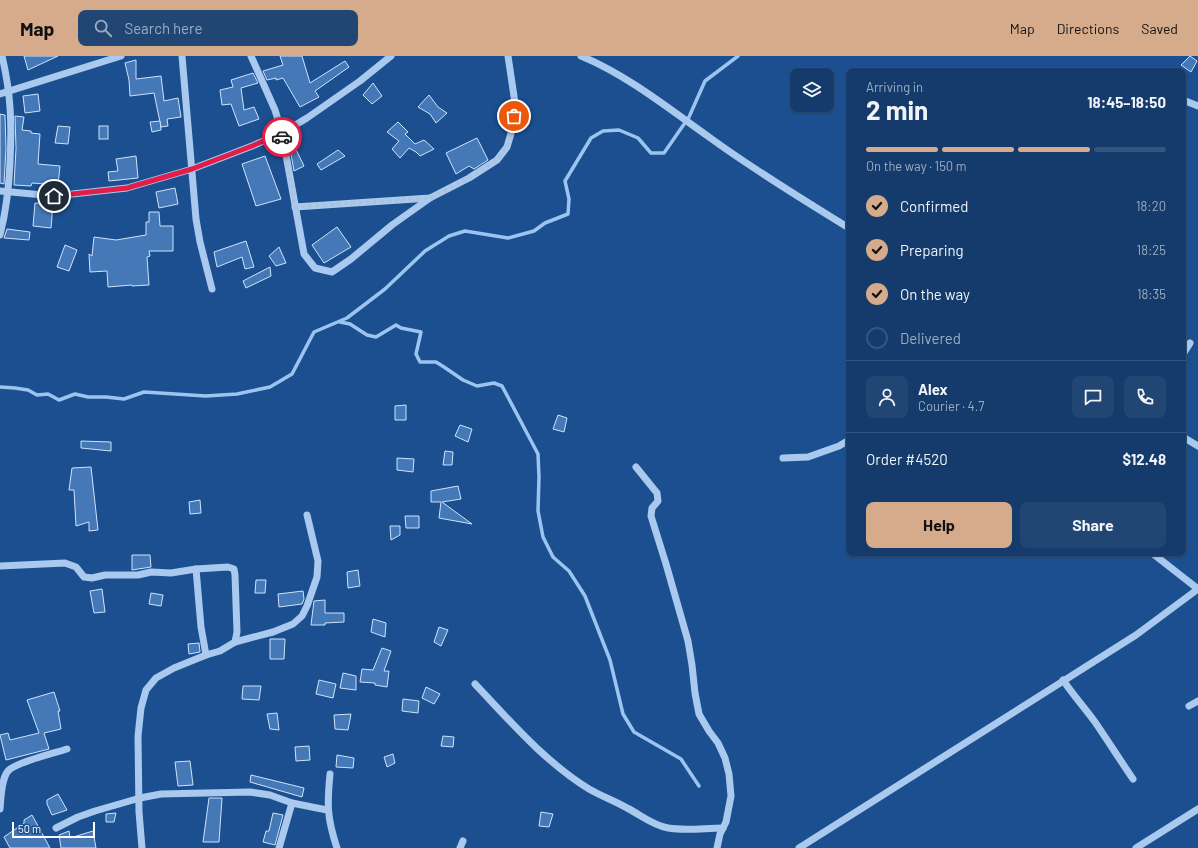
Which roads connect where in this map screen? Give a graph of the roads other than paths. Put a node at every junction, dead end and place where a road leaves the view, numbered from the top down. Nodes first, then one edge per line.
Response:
1 (2, 56) edge
2 (121, 56) edge
3 (182, 56) edge
4 (251, 56) edge
5 (391, 56) edge
6 (508, 56) edge
7 (581, 56) edge
8 (10, 91) junction
9 (0, 94) edge
10 (1186, 101) edge
11 (1198, 106) edge
12 (282, 133) junction
13 (192, 169) junction
14 (0, 191) edge
15 (8, 192) junction
16 (430, 198) junction
17 (295, 207) junction
18 (846, 226) edge
19 (0, 235) edge
20 (212, 289) dead end
21 (1190, 344) dead end
22 (1186, 350) edge
23 (1186, 439) edge
24 (846, 442) edge
25 (1198, 446) edge
26 (783, 458) dead end
27 (636, 467) dead end
28 (307, 515) dead end
29 (1156, 556) edge
30 (0, 566) edge
31 (196, 569) junction
32 (1198, 589) edge
33 (235, 642) junction
34 (206, 655) junction
35 (1063, 680) junction
36 (474, 684) dead end
37 (1198, 701) edge
38 (1189, 706) dead end
39 (67, 749) dead end
40 (0, 768) edge
41 (8, 770) junction
42 (330, 774) dead end
43 (1133, 779) dead end
44 (140, 798) junction
45 (292, 803) junction
46 (0, 809) edge
47 (1198, 809) edge
48 (327, 810) junction
49 (56, 828) dead end
50 (723, 828) junction
51 (463, 840) dead end
52 (142, 848) edge
53 (279, 848) edge
54 (337, 848) edge
55 (460, 848) edge
56 (718, 848) edge
57 (799, 848) edge
58 (1136, 848) edge

1 - 8 street
2 - 8 street
3 - 13 street
4 - 12 street
5 - 12 street
6 - 16 street
7 - 18 street
8 - 9 street
8 - 15 street
10 - 11 street
12 - 13 street
12 - 17 street
13 - 15 street
13 - 20 street
14 - 15 street
15 - 19 street
16 - 17 street
16 - 17 street
21 - 22 street
23 - 25 street
24 - 26 street
27 - 50 street
28 - 33 street
29 - 32 street
30 - 31 street
31 - 33 street
31 - 34 street
32 - 35 street
33 - 34 street
34 - 44 street
35 - 43 street
35 - 57 street
36 - 50 street
37 - 38 street
39 - 41 street
40 - 41 street
41 - 46 street
42 - 48 street
44 - 45 street
44 - 49 street
44 - 52 street
45 - 48 street
45 - 53 street
47 - 58 street
48 - 54 street
50 - 56 street
51 - 55 street

